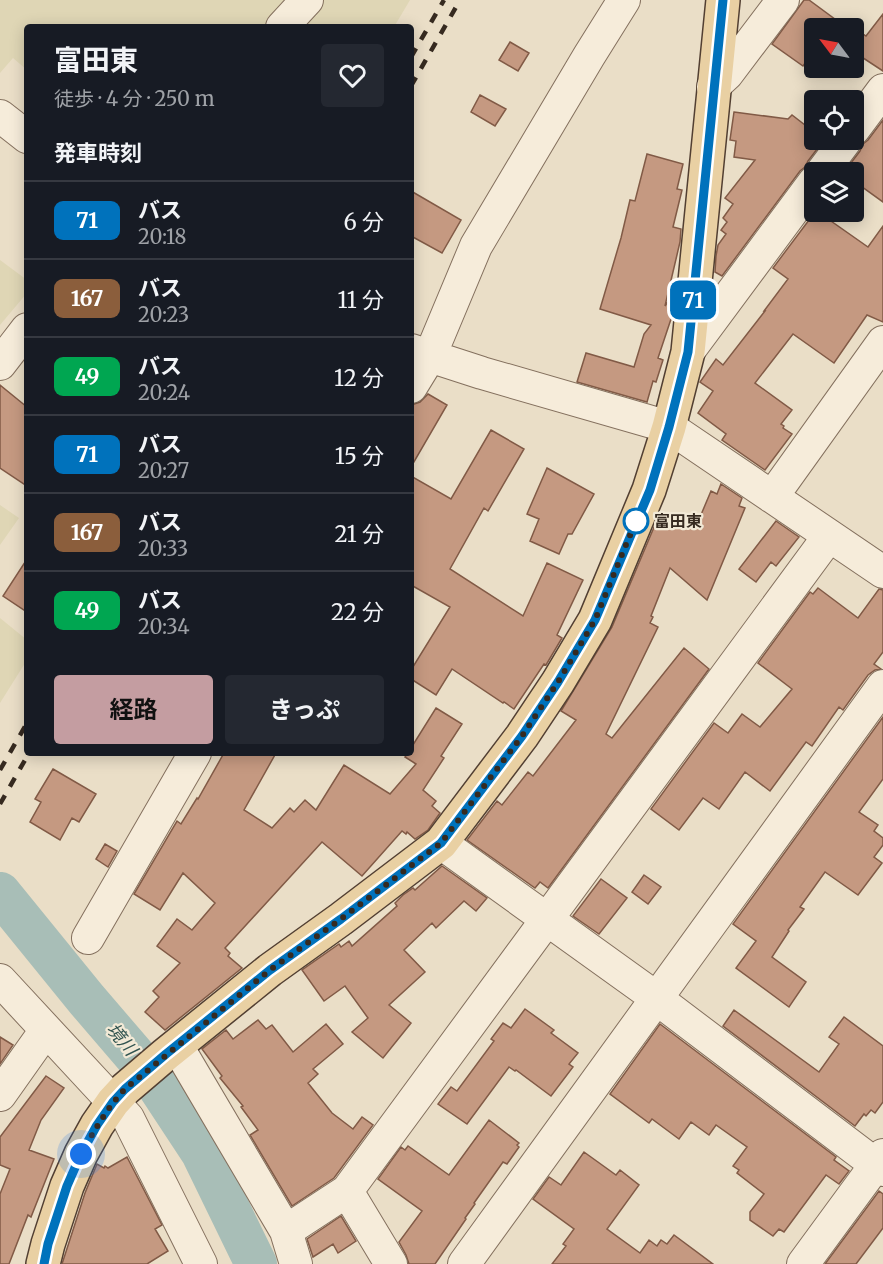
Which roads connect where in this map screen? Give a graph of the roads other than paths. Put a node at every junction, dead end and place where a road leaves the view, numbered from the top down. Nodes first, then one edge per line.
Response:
1 (307, 0) edge
2 (624, 0) edge
3 (723, 0) edge
4 (783, 0) edge
5 (285, 24) edge
6 (713, 87) junction
7 (883, 90) edge
8 (0, 116) edge
9 (864, 116) edge
10 (24, 135) edge
11 (804, 195) edge
12 (24, 333) edge
13 (883, 342) edge
14 (688, 352) junction
15 (420, 353) edge
16 (0, 364) edge
17 (414, 376) edge
18 (669, 427) junction
19 (772, 497) junction
20 (829, 536) junction
21 (883, 572) edge
22 (883, 686) edge
23 (193, 756) edge
24 (441, 843) junction
25 (548, 920) junction
26 (88, 938) dead end
27 (0, 980) edge
28 (656, 999) junction
29 (46, 1030) junction
30 (171, 1050) junction
31 (0, 1095) edge
32 (119, 1095) junction
33 (881, 1163) edge
34 (347, 1191) junction
35 (286, 1231) junction
36 (44, 1264) edge
37 (201, 1264) edge
38 (296, 1264) edge
39 (391, 1264) edge
40 (464, 1264) edge
41 (803, 1264) edge

1 - 5 street
2 - 15 street
3 - 6 main road
4 - 6 street
6 - 14 main road
7 - 9 street
8 - 10 street
11 - 14 street
12 - 16 street
13 - 19 street
14 - 18 main road
15 - 17 street
15 - 18 street
18 - 19 street
18 - 24 main road
19 - 20 street
20 - 21 street
20 - 25 street
22 - 28 street
23 - 26 street
24 - 25 street
24 - 30 main road
25 - 28 street
25 - 34 street
27 - 29 street
28 - 33 street
28 - 40 street
29 - 31 street
29 - 32 street
30 - 32 main road
30 - 35 street
32 - 36 main road
32 - 37 street
33 - 41 street
34 - 35 street
34 - 39 street
35 - 38 street

